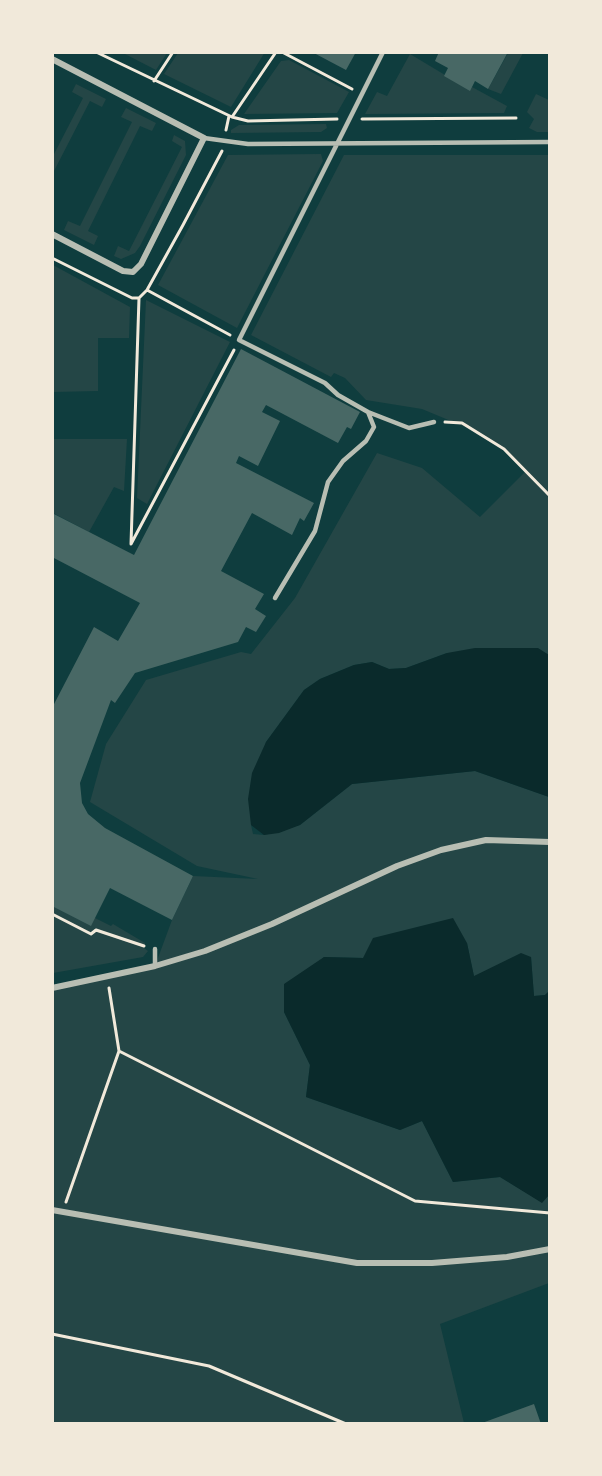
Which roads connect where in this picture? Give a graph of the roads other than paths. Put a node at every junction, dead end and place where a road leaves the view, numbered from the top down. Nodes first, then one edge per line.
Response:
1 (383, 52) edge
2 (52, 58) edge
3 (204, 138) junction
4 (549, 142) edge
5 (339, 143) junction
6 (52, 234) edge
7 (368, 412) junction
8 (434, 422) road end
9 (275, 598) dead end
10 (549, 842) edge
11 (155, 949) road end
12 (155, 966) junction
13 (52, 988) edge
14 (52, 1210) edge
15 (549, 1249) edge

1 - 5 lane
2 - 3 street
3 - 5 lane
3 - 6 street
4 - 5 lane
5 - 7 lane
7 - 8 lane
7 - 9 lane
10 - 12 street
11 - 12 lane
12 - 13 street
14 - 15 street

